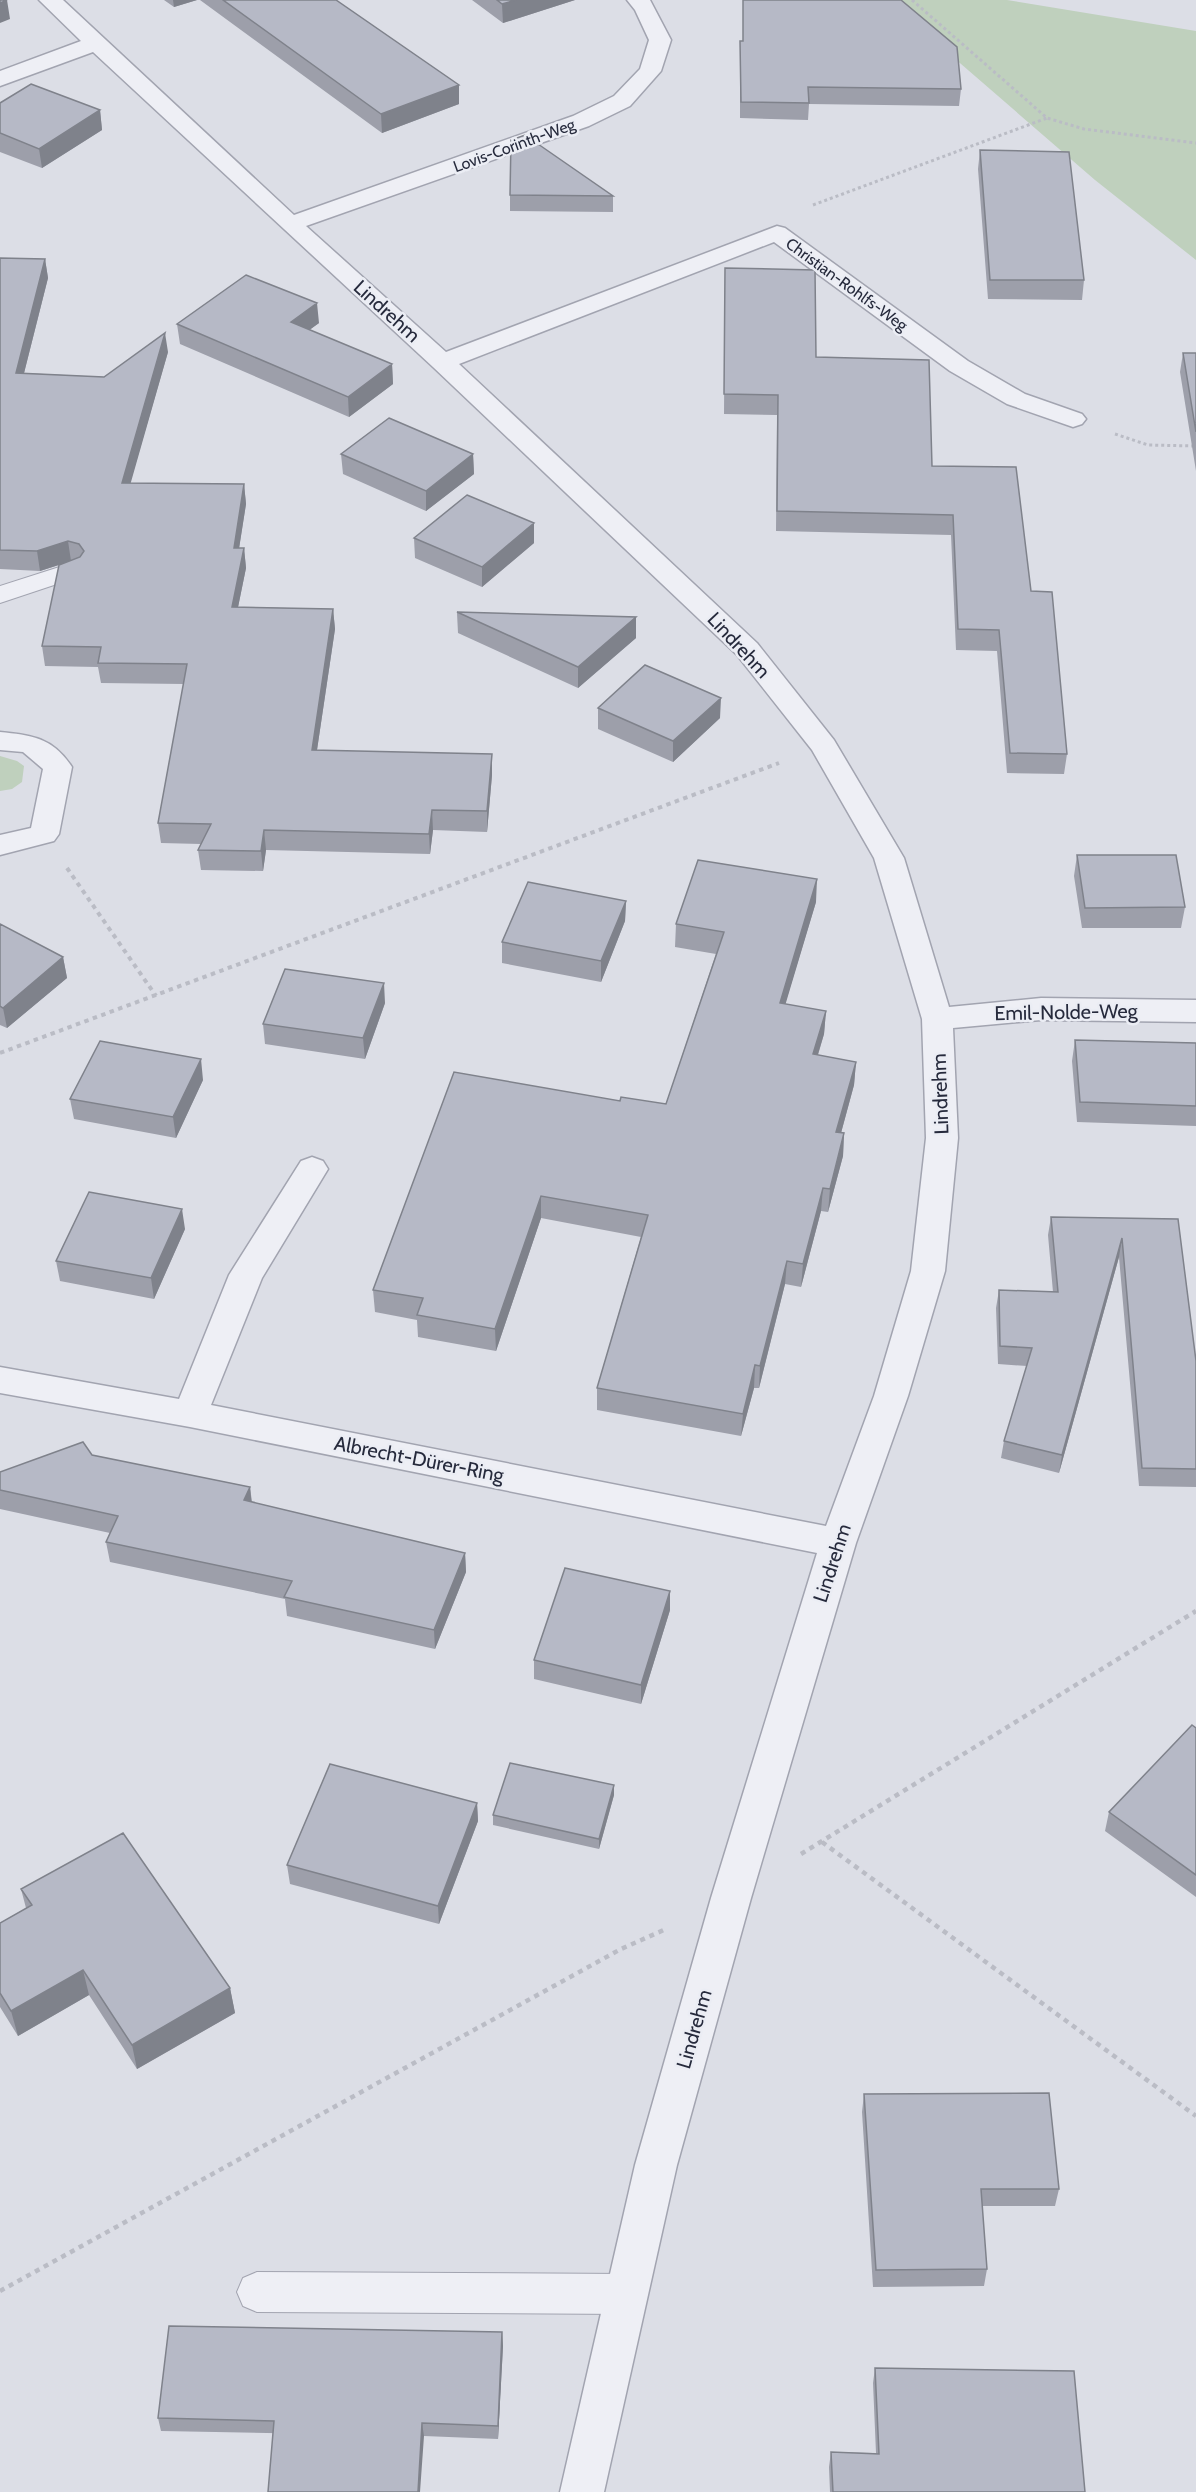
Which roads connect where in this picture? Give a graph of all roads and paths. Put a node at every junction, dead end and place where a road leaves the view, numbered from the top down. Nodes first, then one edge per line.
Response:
1 (51, 0) edge
2 (638, 0) edge
3 (912, 0) edge
4 (96, 43) junction
5 (0, 79) edge
6 (1047, 118) junction
7 (1196, 143) edge
8 (290, 224) junction
9 (777, 233) junction
10 (442, 362) junction
11 (1073, 419) joint
12 (1196, 446) edge
13 (72, 571) edge
14 (0, 595) edge
15 (0, 741) edge
16 (824, 746) junction
17 (44, 834) junction
18 (0, 845) edge
19 (156, 996) junction
20 (1196, 1011) edge
21 (937, 1019) junction
22 (0, 1053) edge
23 (312, 1169) dead end
24 (0, 1380) edge
25 (190, 1414) junction
26 (838, 1543) junction
27 (1196, 1611) edge
28 (822, 1842) junction
29 (730, 1898) junction
30 (1196, 2116) edge
31 (0, 2292) edge
32 (257, 2292) dead end
33 (627, 2294) junction
34 (582, 2492) edge

1 - 4 street, Lindrehm
2 - 8 street, Lovis-Corinth-Weg
3 - 6 path
4 - 5 street
4 - 8 street, Lindrehm
6 - 7 path
6 - 9 path
8 - 10 street, Lindrehm
9 - 10 street, Christian-Rohlfs-Weg
9 - 11 street, Christian-Rohlfs-Weg
10 - 16 street, Lindrehm
11 - 12 path
13 - 14 lane
15 - 17 street
16 - 19 path
16 - 21 street, Lindrehm
17 - 18 street
17 - 19 path
19 - 22 path
20 - 21 street, Emil-Nolde-Weg
21 - 26 street, Lindrehm
23 - 25 street
24 - 25 street, Albrecht-Dürer-Ring
25 - 26 street, Albrecht-Dürer-Ring
26 - 29 street, Lindrehm
27 - 28 path
28 - 29 path
28 - 30 path
29 - 31 path
29 - 33 street, Lindrehm
32 - 33 lane
33 - 34 street, Lindrehm

